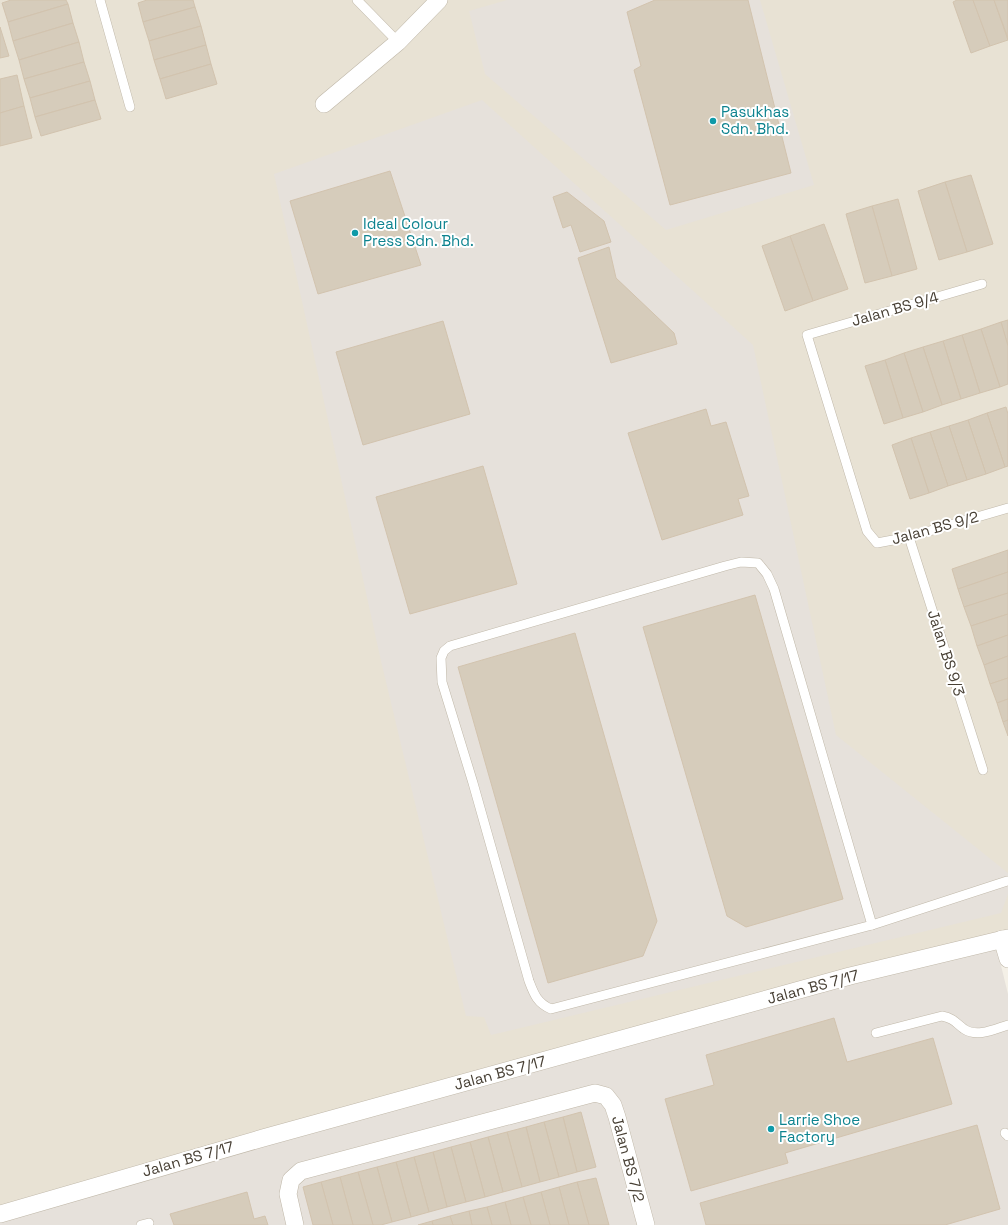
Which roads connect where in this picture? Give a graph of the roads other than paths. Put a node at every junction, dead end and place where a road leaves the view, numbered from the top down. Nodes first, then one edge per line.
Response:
1 (100, 0) edge
2 (357, 0) edge
3 (439, 0) edge
4 (398, 42) junction
5 (324, 104) dead end
6 (130, 107) dead end
7 (982, 284) dead end
8 (1008, 508) edge
9 (866, 531) joint
10 (909, 537) junction
11 (983, 770) dead end
12 (1007, 881) edge
13 (872, 924) junction
14 (1005, 938) edge
15 (1008, 959) edge
16 (1008, 1025) edge
17 (876, 1033) dead end
18 (0, 1214) edge
19 (295, 1225) edge
20 (646, 1225) edge

1 - 6 lane
2 - 4 lane
3 - 4 street
4 - 5 street
7 - 9 lane, Jalan BS 9/4
8 - 10 lane, Jalan BS 9/2
9 - 10 lane, Jalan BS 9/2
10 - 11 lane, Jalan BS 9/3
12 - 13 lane
13 - 13 lane
14 - 15 street
14 - 18 street, Jalan BS 7/17
16 - 17 lane
19 - 20 street, Jalan BS 7/2

